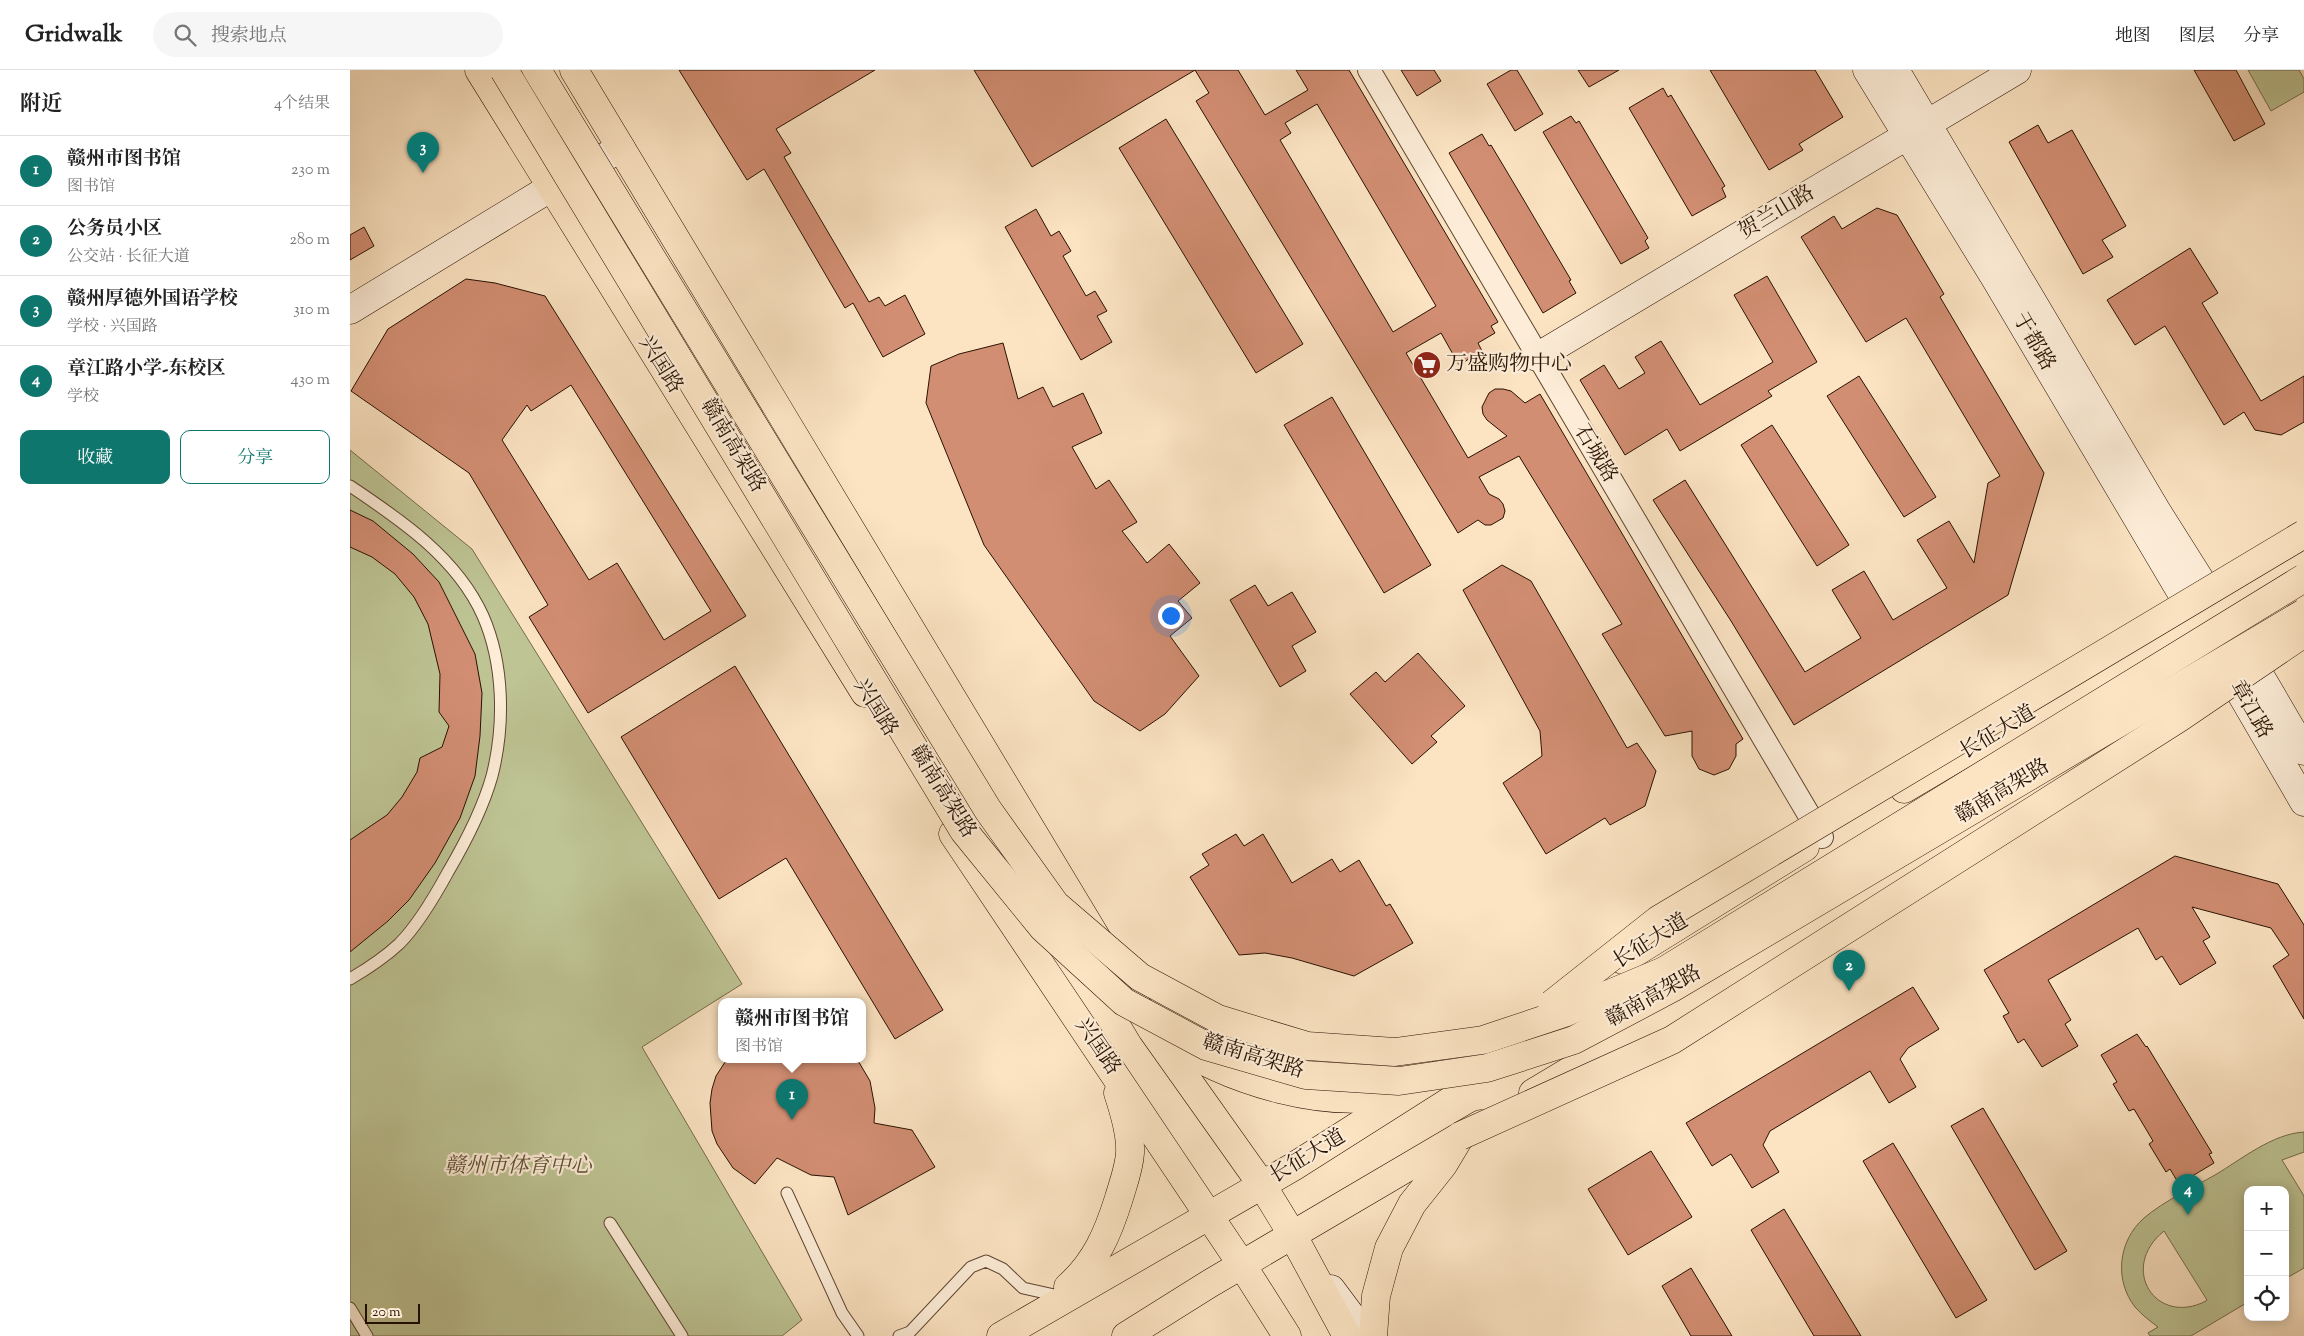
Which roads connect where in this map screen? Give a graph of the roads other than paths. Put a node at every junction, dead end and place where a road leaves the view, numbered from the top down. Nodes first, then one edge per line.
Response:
1 (479, 70) edge
2 (504, 70) edge
3 (538, 70) edge
4 (574, 70) edge
5 (1369, 70) edge
6 (1866, 70) edge
7 (1896, 70) edge
8 (2017, 70) edge
9 (1917, 130) junction
10 (621, 148) junction
11 (550, 188) junction
12 (350, 310) edge
13 (1537, 357) junction
14 (350, 486) edge
15 (2304, 534) edge
16 (2304, 553) edge
17 (2304, 578) edge
18 (2206, 611) junction
19 (2304, 613) edge
20 (2304, 632) edge
21 (2241, 668) junction
22 (2304, 750) edge
23 (2304, 802) edge
24 (1822, 837) junction
25 (350, 979) edge
26 (1552, 1004) junction
27 (1152, 1030) junction
28 (1091, 1038) junction
29 (1423, 1086) junction
30 (1460, 1136) junction
31 (1262, 1185) junction
32 (787, 1193) dead end
33 (1208, 1215) junction
34 (610, 1224) dead end
35 (1292, 1234) junction
36 (1242, 1265) junction
37 (1060, 1298) junction
38 (350, 1308) edge
39 (367, 1336) edge
40 (682, 1336) edge
41 (858, 1336) edge
42 (899, 1336) edge
43 (1001, 1336) edge
44 (1126, 1336) edge
45 (1280, 1336) edge
46 (1287, 1336) edge
47 (1347, 1336) edge
48 (1366, 1336) edge
49 (1373, 1336) edge

1 - 11 main road, 兴国路
2 - 19 main road, 赣南高架路, bridge
3 - 17 main road, 赣南高架路, bridge
4 - 10 main road
5 - 13 street, 石城路
6 - 9 street, 于都路
7 - 9 street, 于都路
8 - 9 street, 贺兰山路
9 - 13 street, 贺兰山路
9 - 18 street, 于都路
10 - 11 street
10 - 27 main road
11 - 12 street
11 - 28 main road, 兴国路
13 - 24 street, 石城路
14 - 25 lane
15 - 26 main road, bridge
16 - 18 main road, 长征大道
18 - 21 street, 章江路
18 - 24 main road, 长征大道
20 - 21 main road
20 - 30 main road, bridge
21 - 22 street, 章江路
21 - 23 street, 章江路
21 - 30 main road
24 - 26 main road, 长征大道
26 - 29 main road, 长征大道
27 - 29 main road
27 - 31 main road
28 - 33 main road, 兴国路
28 - 37 main road
29 - 31 main road, 长征大道
30 - 35 main road
30 - 49 main road
31 - 33 main road, 长征大道
31 - 35 main road
32 - 41 lane
33 - 36 main road, 兴国路
33 - 37 main road, 长征大道
34 - 40 lane
35 - 36 main road
35 - 47 main road
35 - 48 street
36 - 44 main road
36 - 45 street
36 - 46 main road, 兴国路
37 - 42 lane
37 - 43 main road, 长征大道
38 - 39 lane

